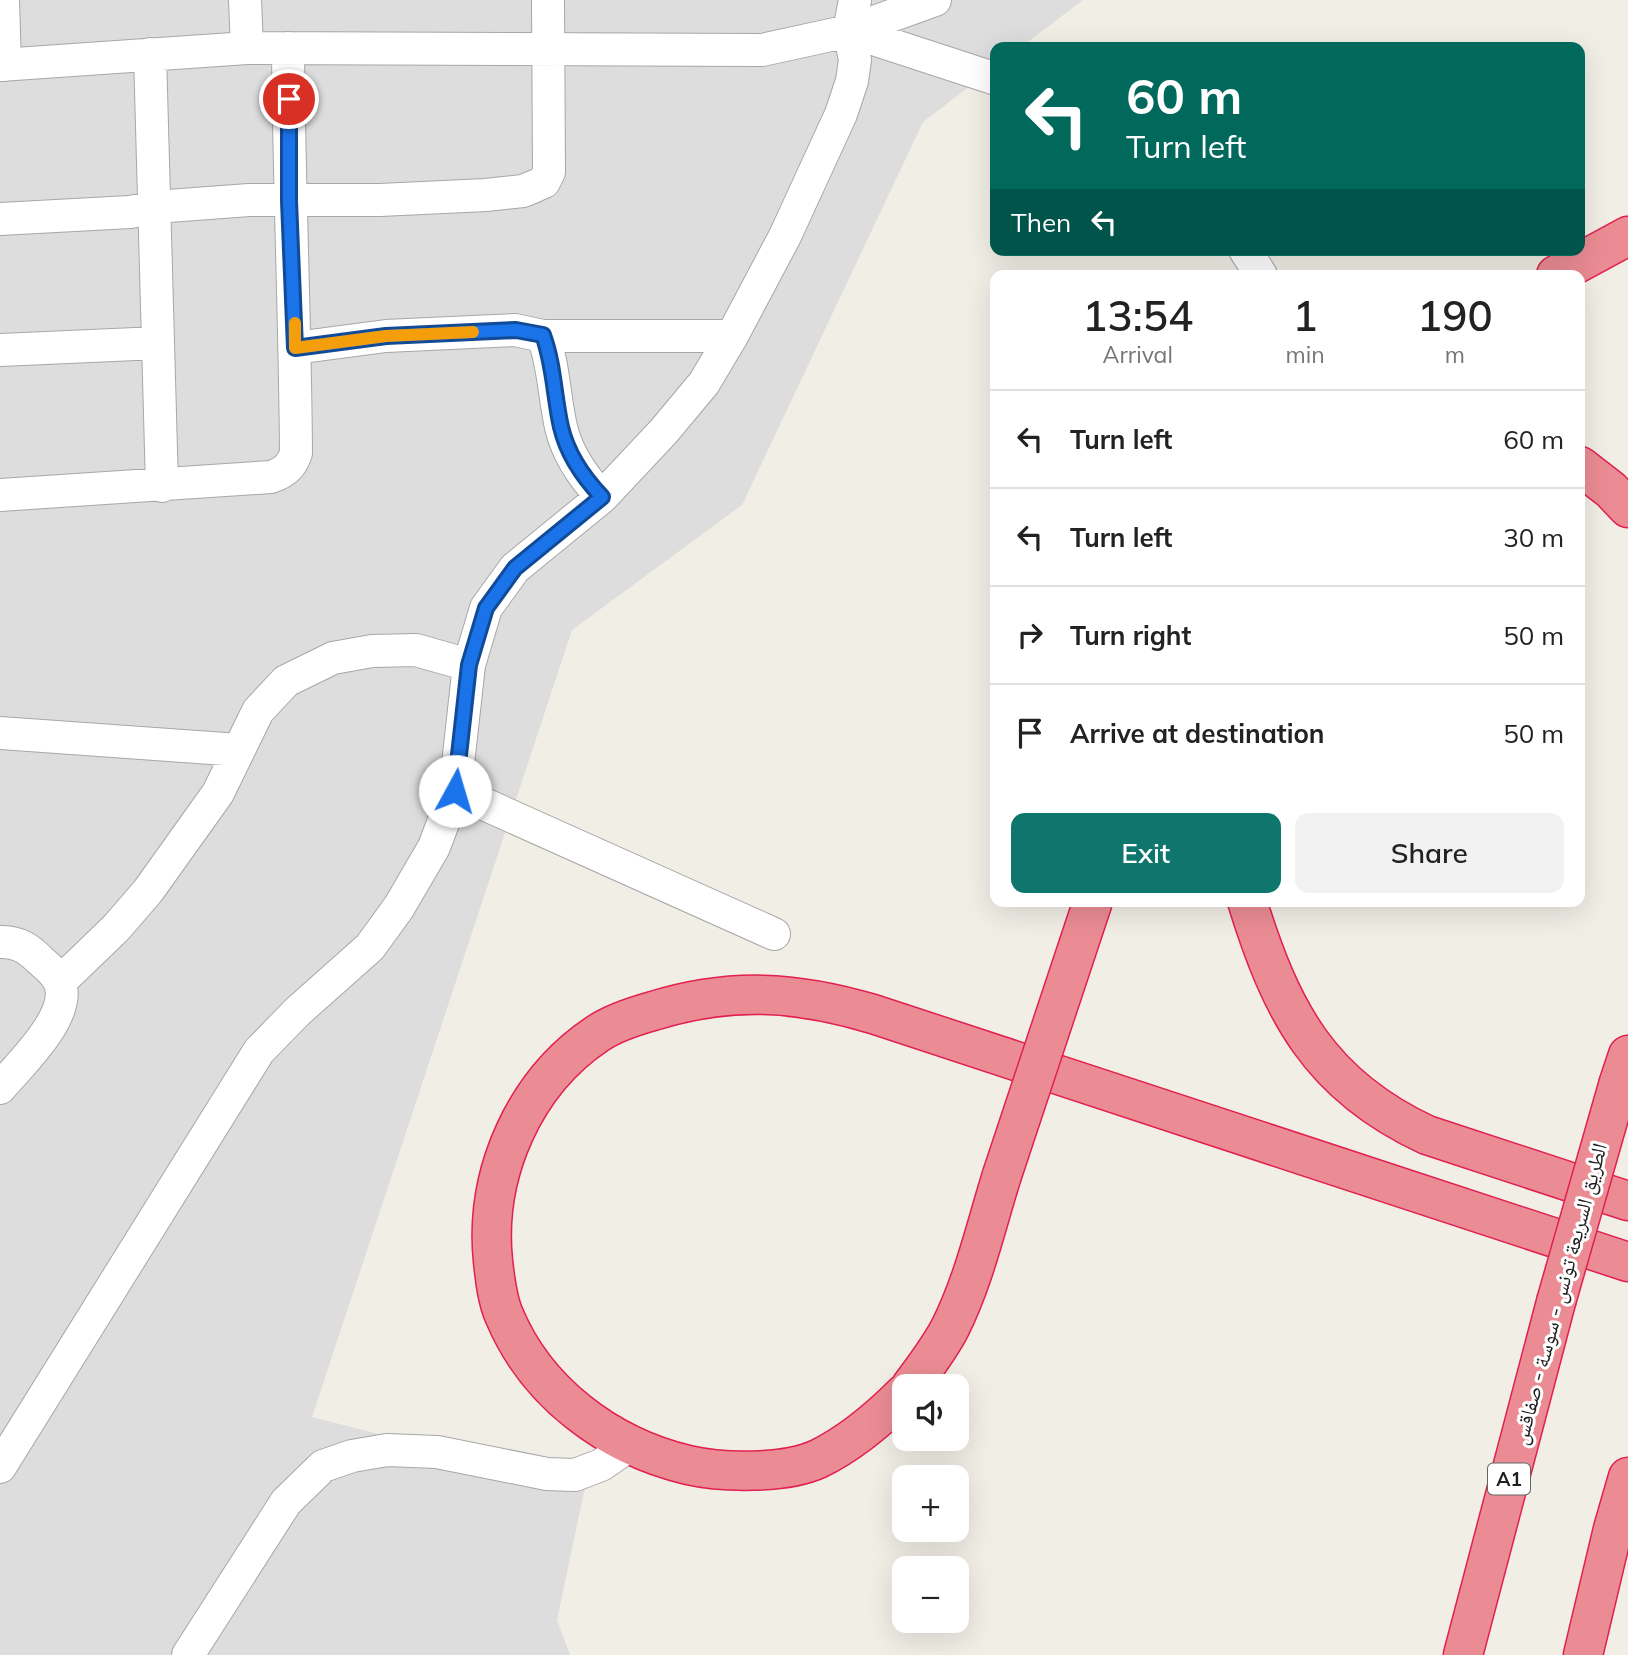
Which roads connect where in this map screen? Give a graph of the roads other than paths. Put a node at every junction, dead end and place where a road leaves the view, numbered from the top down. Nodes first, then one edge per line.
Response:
1 (3, 0) edge
2 (245, 0) edge
3 (548, 0) edge
4 (855, 0) edge
5 (934, 0) edge
6 (849, 31) junction
7 (247, 48) junction
8 (288, 48) junction
9 (548, 49) junction
10 (150, 54) junction
11 (3, 65) edge
12 (990, 77) edge
13 (289, 201) junction
14 (155, 207) junction
15 (0, 219) edge
16 (1628, 236) edge
17 (1565, 270) edge
18 (543, 335) junction
19 (732, 336) junction
20 (158, 342) junction
21 (295, 348) junction
22 (0, 350) edge
23 (1585, 470) edge
24 (162, 485) junction
25 (0, 495) edge
26 (602, 497) junction
27 (1628, 508) edge
28 (469, 665) junction
29 (0, 733) edge
30 (239, 750) junction
31 (455, 791) junction
32 (1091, 907) edge
33 (1249, 907) edge
34 (774, 934) dead end
35 (0, 942) edge
36 (60, 982) junction
37 (1623, 1069) edge
38 (0, 1088) edge
39 (1628, 1201) edge
40 (1628, 1262) edge
41 (920, 1374) edge
42 (892, 1406) edge
43 (630, 1445) junction
44 (0, 1467) edge
45 (1628, 1477) edge
46 (1620, 1543) edge
47 (1592, 1617) junction
48 (188, 1655) edge
49 (1462, 1655) edge
50 (1583, 1655) edge
51 (1608, 1655) edge

1 - 11 street
2 - 7 street
3 - 9 street
4 - 6 street
5 - 6 street
6 - 9 street
6 - 12 street
6 - 19 street
7 - 8 street
7 - 10 street
8 - 9 street
8 - 13 street
9 - 13 street
10 - 11 street
10 - 14 street
13 - 14 street
13 - 21 street
14 - 15 street
14 - 20 street
16 - 17 highway
18 - 19 street
18 - 21 street
18 - 26 street
19 - 26 street
20 - 22 street
20 - 24 street
21 - 24 street
23 - 27 highway
24 - 25 street
26 - 28 street
28 - 30 street
28 - 31 street
29 - 30 street
30 - 36 street
31 - 34 street
31 - 44 street
32 - 41 highway, bridge
33 - 39 highway
35 - 36 street
36 - 38 street
37 - 49 highway, الطريق السريعة تونس - سوسة - صفاقس / A1, bridge
40 - 43 highway
42 - 43 highway
43 - 48 street
45 - 46 highway
46 - 47 highway
47 - 50 highway
47 - 51 highway

